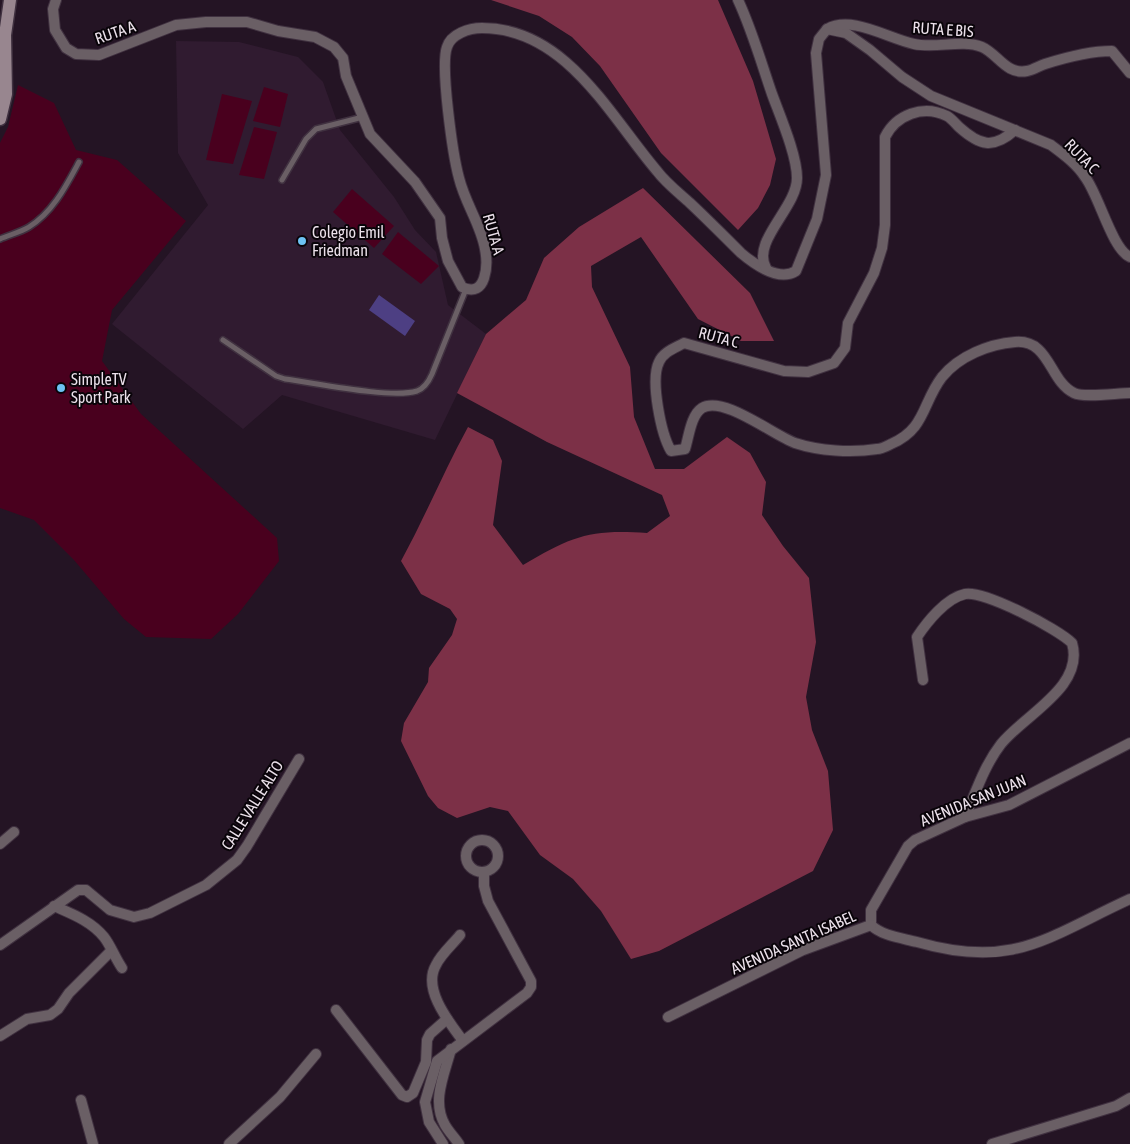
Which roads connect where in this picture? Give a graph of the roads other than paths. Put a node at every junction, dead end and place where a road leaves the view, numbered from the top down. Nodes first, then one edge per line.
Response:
1 (10, 0) edge
2 (56, 0) edge
3 (738, 0) edge
4 (827, 29) junction
5 (1130, 72) edge
6 (363, 117) junction
7 (0, 119) edge
8 (1015, 130) junction
9 (79, 162) dead end
10 (282, 180) dead end
11 (0, 239) edge
12 (1130, 257) edge
13 (766, 268) junction
14 (466, 289) junction
15 (223, 340) dead end
16 (1130, 393) edge
17 (923, 680) dead end
18 (1130, 742) edge
19 (299, 759) dead end
20 (965, 817) junction
21 (14, 832) dead end
22 (0, 844) edge
23 (484, 872) dead end
24 (1130, 899) edge
25 (54, 906) junction
26 (871, 924) junction
27 (460, 935) dead end
28 (0, 946) edge
29 (111, 951) junction
30 (122, 968) dead end
31 (336, 1010) dead end
32 (668, 1017) dead end
33 (446, 1019) junction
34 (0, 1036) edge
35 (463, 1041) junction
36 (451, 1049) junction
37 (316, 1054) dead end
38 (1130, 1098) edge
39 (81, 1100) dead end
40 (425, 1102) junction
41 (438, 1102) junction
42 (93, 1144) edge
43 (229, 1144) edge
44 (443, 1144) edge
45 (459, 1144) edge
46 (992, 1144) edge

1 - 7 main road
2 - 6 street, RUTA A
3 - 13 street
4 - 5 street, RUTA E BIS
4 - 8 street
4 - 13 street
6 - 10 lane
6 - 14 street, RUTA A
8 - 12 street, RUTA C
8 - 16 street, RUTA C
9 - 11 lane
13 - 14 street, RUTA A
14 - 15 lane
17 - 20 street
18 - 20 street, AVENIDA SAN JUAN
19 - 25 street, CALLE VALLE ALTO
20 - 26 street, AVENIDA SAN JUAN
21 - 22 street
23 - 35 street
24 - 26 street, AVENIDA SANTA ISABEL
25 - 28 street, CALLE VALLE ALTO
25 - 29 street
26 - 32 street, AVENIDA SANTA ISABEL
27 - 33 street
29 - 30 street
29 - 34 street
31 - 33 street
33 - 35 street
35 - 36 street
36 - 40 street
36 - 41 street
37 - 43 street
38 - 46 street
39 - 42 street
40 - 41 street
40 - 44 street
41 - 45 street

